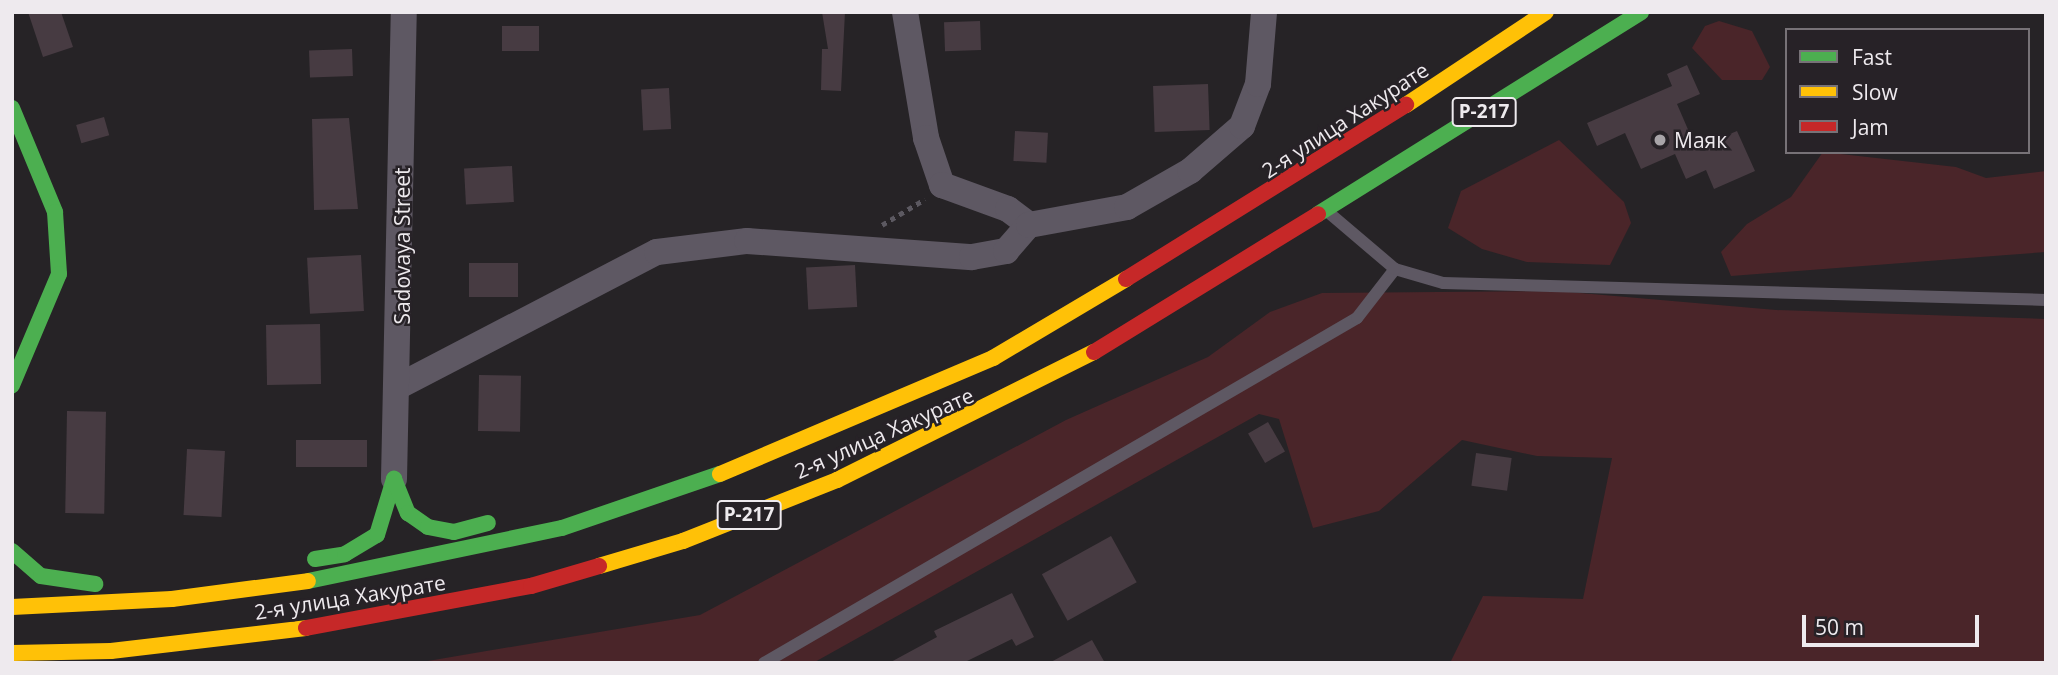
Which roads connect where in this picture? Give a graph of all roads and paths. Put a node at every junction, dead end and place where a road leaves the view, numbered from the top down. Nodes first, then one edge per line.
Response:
1 (404, 12) edge
2 (905, 12) edge
3 (1264, 12) edge
4 (1546, 12) edge
5 (1641, 12) edge
6 (12, 108) edge
7 (942, 185) junction
8 (1328, 212) junction
9 (1028, 225) junction
10 (869, 232) dead end
11 (1395, 269) junction
12 (2046, 300) edge
13 (1066, 316) junction
14 (12, 384) edge
15 (401, 385) junction
16 (731, 449) dead end
17 (681, 467) dead end
18 (394, 479) junction
19 (644, 480) dead end
20 (503, 519) dead end
21 (454, 532) junction
22 (682, 541) junction
23 (12, 551) edge
24 (345, 554) junction
25 (297, 562) dead end
26 (24, 587) dead end
27 (12, 607) edge
28 (507, 610) dead end
29 (12, 653) edge
30 (764, 663) edge

1 - 15 street, Sadovaya Street
2 - 7 street
3 - 9 street
4 - 13 main road, 2-я улица Хакурате / Р-217
5 - 8 main road, 2-я улица Хакурате / Р-217
6 - 14 main road
7 - 9 street
7 - 10 path
8 - 11 lane
8 - 22 main road, 2-я улица Хакурате / Р-217
9 - 15 street
11 - 12 lane
11 - 30 lane
13 - 16 main road
13 - 27 main road, 2-я улица Хакурате / Р-217
15 - 18 street, Sadovaya Street
17 - 19 main road
18 - 21 main road
18 - 24 main road
20 - 21 main road
21 - 24 main road
22 - 28 main road
22 - 29 main road, 2-я улица Хакурате / Р-217
23 - 26 main road
24 - 25 main road

